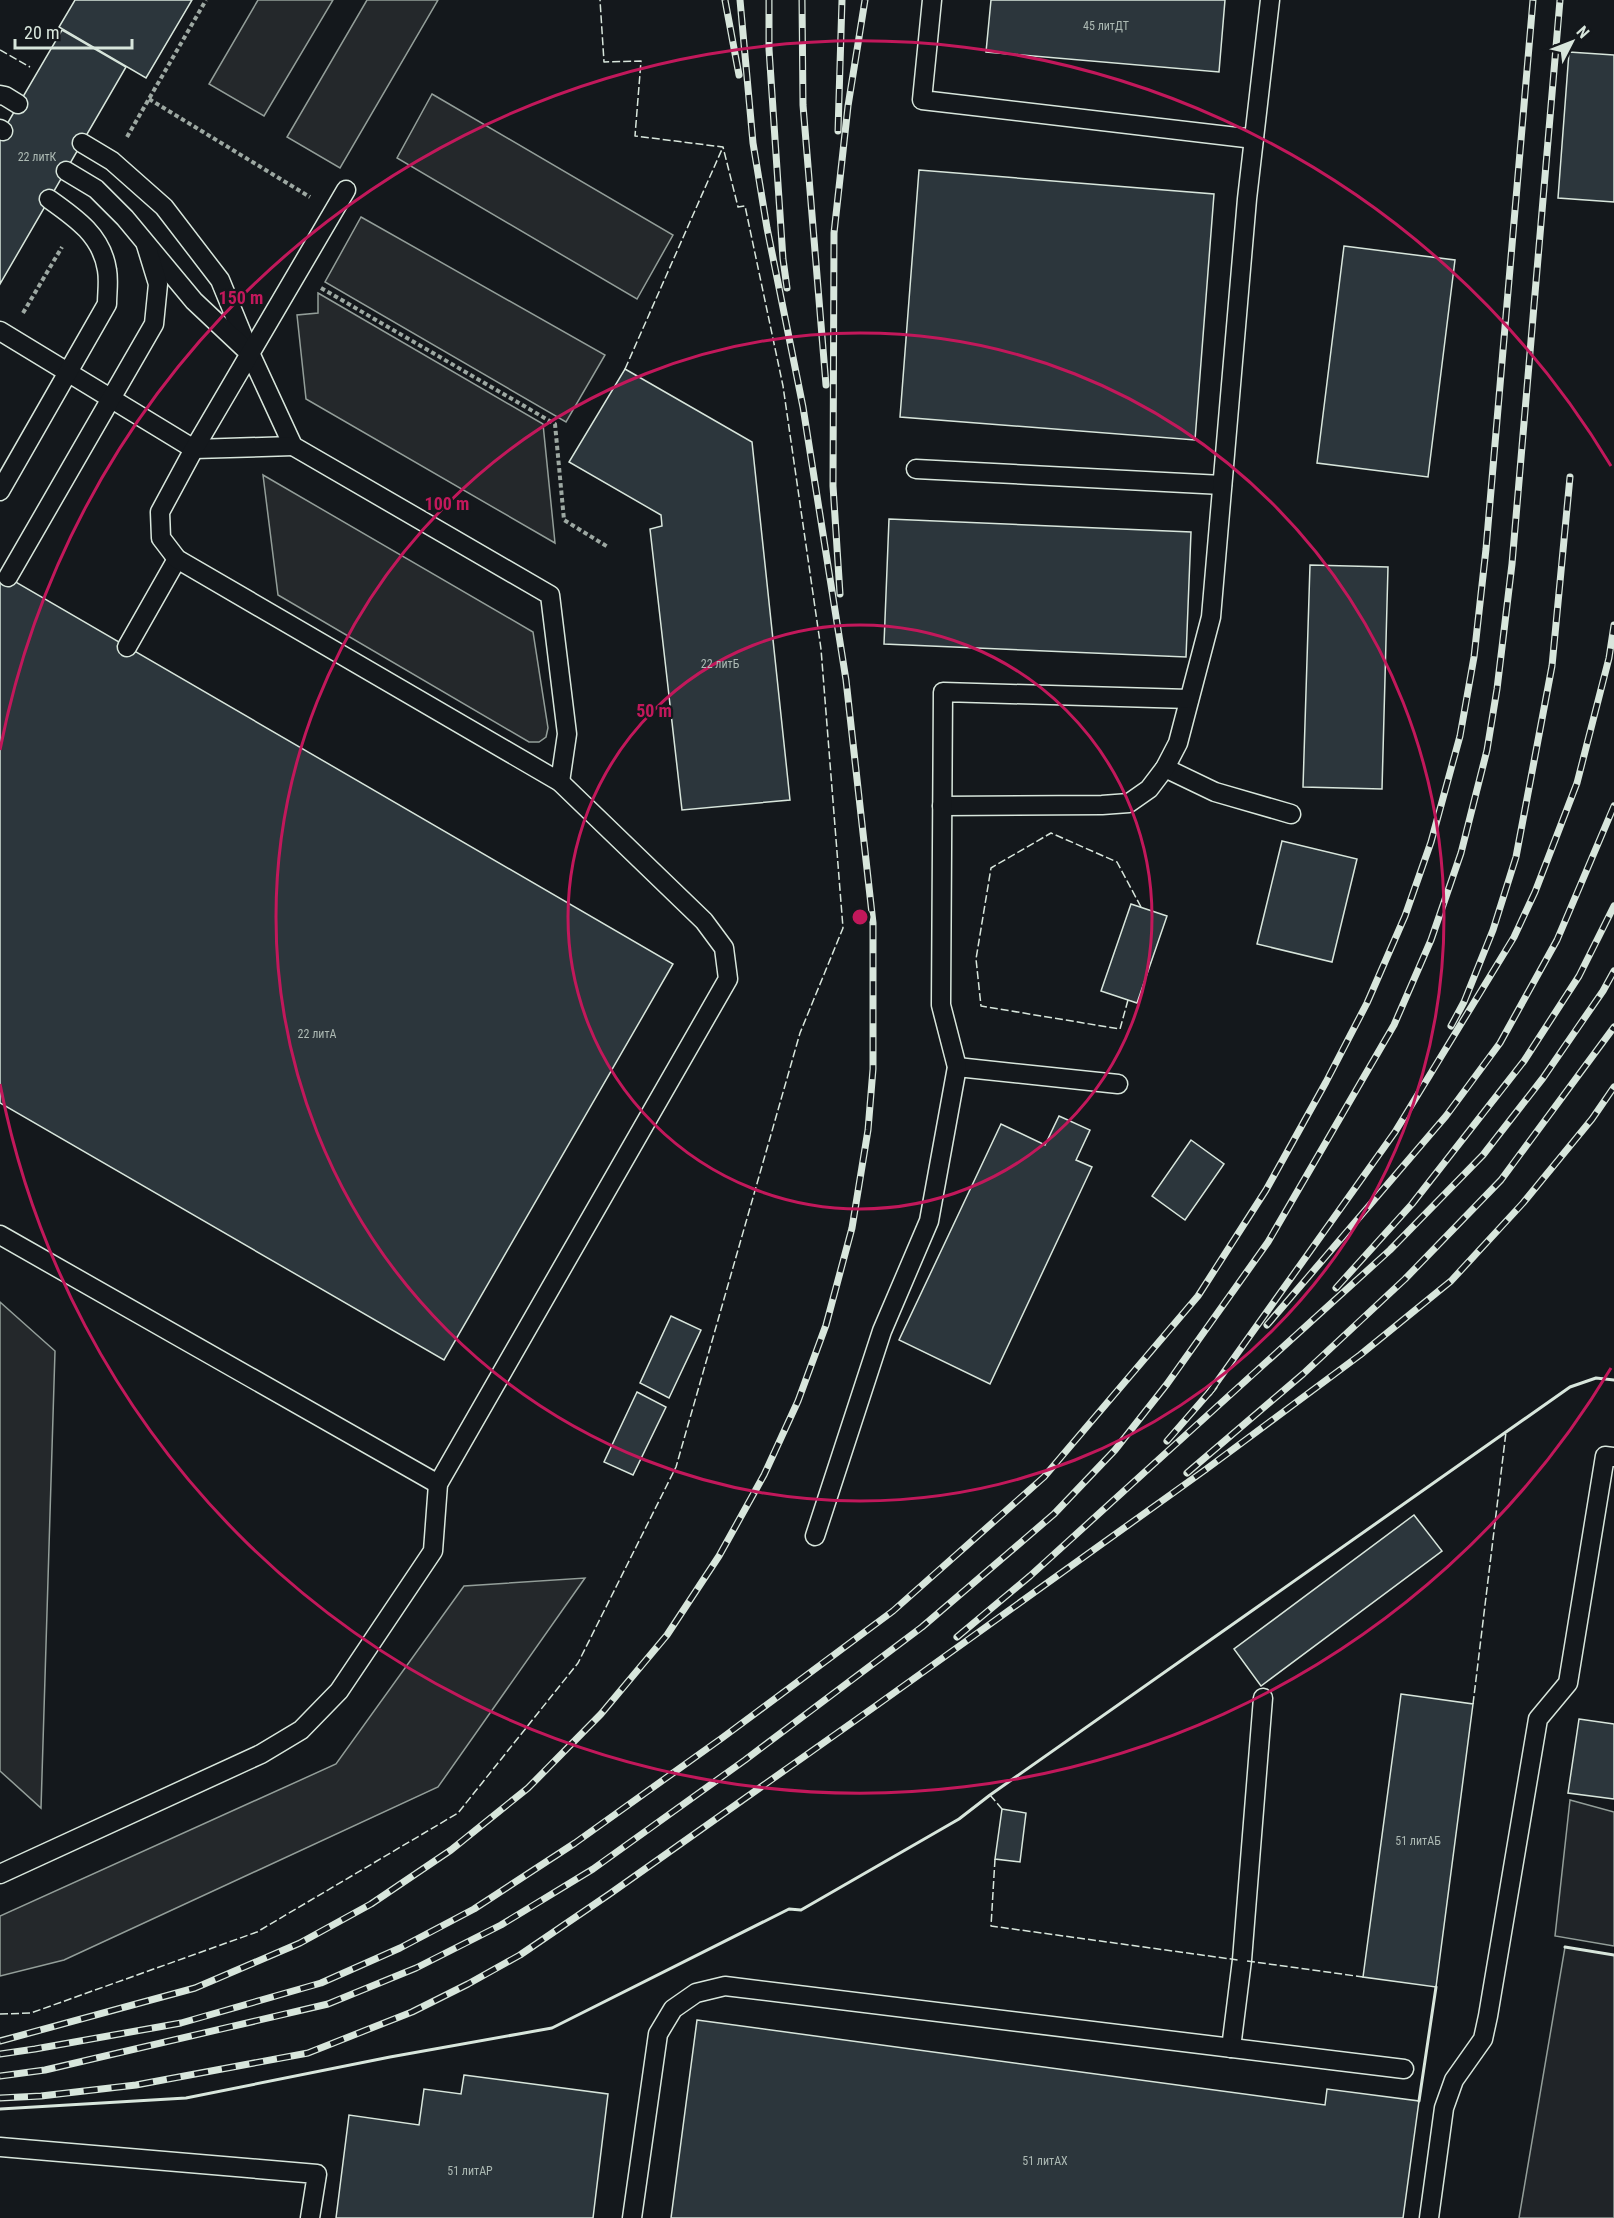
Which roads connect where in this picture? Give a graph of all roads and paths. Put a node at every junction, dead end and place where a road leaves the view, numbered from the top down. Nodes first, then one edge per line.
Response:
1 (932, 0) edge
2 (1270, 0) edge
3 (0, 95) edge
4 (149, 99) dead end
5 (18, 104) dead end
6 (1254, 139) junction
7 (82, 143) dead end
8 (66, 171) dead end
9 (346, 190) dead end
10 (49, 199) dead end
11 (334, 211) junction
12 (146, 244) junction
13 (317, 286) dead end
14 (0, 332) edge
15 (250, 353) junction
16 (68, 373) junction
17 (111, 399) junction
18 (293, 446) junction
19 (194, 449) junction
20 (916, 469) dead end
21 (1222, 485) junction
22 (0, 491) edge
23 (608, 547) dead end
24 (177, 559) junction
25 (8, 577) dead end
26 (127, 647) dead end
27 (1189, 699) junction
28 (1165, 768) junction
29 (560, 782) junction
30 (942, 806) junction
31 (1291, 814) dead end
32 (957, 1066) junction
33 (1118, 1084) dead end
34 (0, 1235) edge
35 (1614, 1457) edge
36 (438, 1484) junction
37 (815, 1536) dead end
38 (1263, 1698) dead end
39 (0, 1874) edge
40 (1231, 2048) junction
41 (1404, 2069) dead end
42 (0, 2147) edge
43 (310, 2218) edge
44 (632, 2218) edge
45 (1429, 2218) edge

1 - 6 lane
2 - 6 lane
3 - 5 lane
4 - 11 path
6 - 21 lane
7 - 15 lane
8 - 12 lane
9 - 11 lane
10 - 16 lane
11 - 15 lane
12 - 15 lane
12 - 17 lane
13 - 23 path
14 - 16 lane
15 - 18 lane
15 - 19 lane
16 - 17 lane
16 - 22 lane
17 - 19 lane
17 - 25 lane
18 - 19 lane
18 - 29 lane
19 - 24 lane
20 - 21 lane
21 - 27 lane
24 - 26 lane
24 - 29 lane
27 - 28 lane
27 - 30 lane
28 - 30 lane
28 - 31 lane
29 - 36 lane
30 - 32 lane
32 - 33 lane
32 - 37 lane
34 - 36 lane
35 - 45 lane
36 - 39 lane
38 - 40 lane
40 - 41 lane
40 - 44 lane
42 - 43 lane

